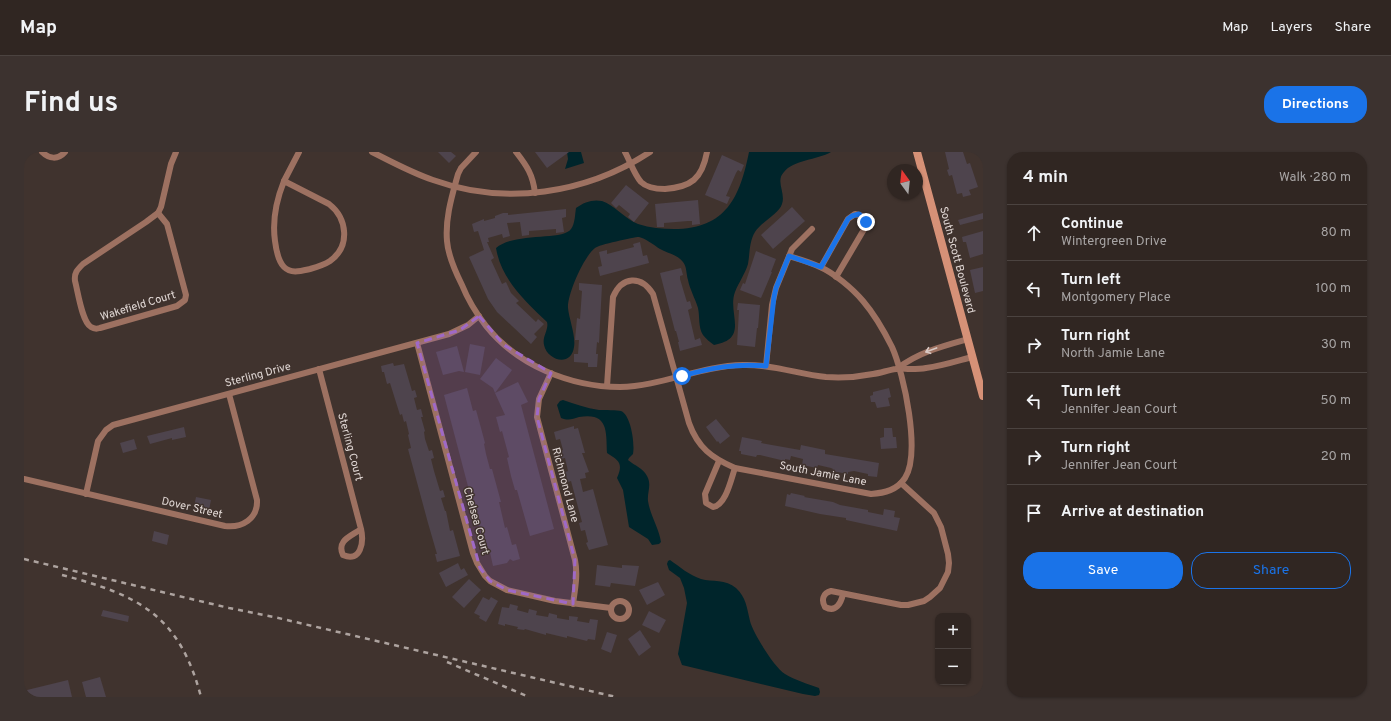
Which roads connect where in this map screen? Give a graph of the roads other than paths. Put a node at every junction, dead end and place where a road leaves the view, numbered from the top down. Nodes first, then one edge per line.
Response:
1 (42, 152) edge
2 (65, 152) edge
3 (176, 152) edge
4 (299, 152) edge
5 (372, 152) edge
6 (476, 152) edge
7 (516, 152) edge
8 (625, 152) edge
9 (650, 152) edge
10 (707, 152) edge
11 (916, 152) edge
12 (382, 154) edge
13 (631, 164) junction
14 (284, 181) junction
15 (454, 186) junction
16 (535, 193) junction
17 (158, 213) junction
18 (812, 229) dead end
19 (789, 256) junction
20 (821, 267) junction
21 (836, 277) junction
22 (479, 316) junction
23 (968, 339) junction
24 (417, 343) junction
25 (972, 357) junction
26 (766, 366) junction
27 (898, 368) junction
28 (319, 369) junction
29 (551, 373) junction
30 (676, 378) junction
31 (608, 386) junction
32 (229, 394) junction
33 (983, 396) edge
34 (719, 461) junction
35 (735, 468) junction
36 (24, 479) edge
37 (901, 483) junction
38 (86, 494) junction
39 (361, 529) junction
40 (843, 594) dead end
41 (573, 604) junction
42 (611, 608) dead end

1 - 2 street
3 - 17 street
4 - 14 street
5 - 12 street
6 - 15 street
7 - 16 street
8 - 13 street
9 - 13 street
10 - 13 street
11 - 23 main road, South Scott Boulevard
12 - 15 street
13 - 16 street
14 - 14 street
15 - 16 street
15 - 22 street
17 - 17 street, Wakefield Court
18 - 19 street
19 - 20 street
19 - 26 street
20 - 21 street
20 - 21 street
21 - 27 street
22 - 24 street, Sterling Drive
22 - 29 street
23 - 25 main road, South Scott Boulevard
23 -> 27 street
24 - 28 street, Sterling Drive
24 - 41 street, Chelsea Court
25 - 27 street
25 - 33 main road, South Scott Boulevard
26 - 27 street
26 - 30 street
27 - 37 street
28 - 32 street, Sterling Drive
28 - 39 street, Sterling Court
29 - 31 street
29 - 41 street, Richmond Lane
30 - 31 street
30 - 31 street, South Jamie Lane
30 - 34 street, South Jamie Lane
32 - 38 street, Sterling Drive
32 - 38 street, Dover Street
34 - 35 street, South Jamie Lane
34 - 35 street
35 - 37 street, South Jamie Lane
36 - 38 street, Dover Street
37 - 40 street
39 - 39 street, Sterling Court
41 - 42 street, Chelsea Court

